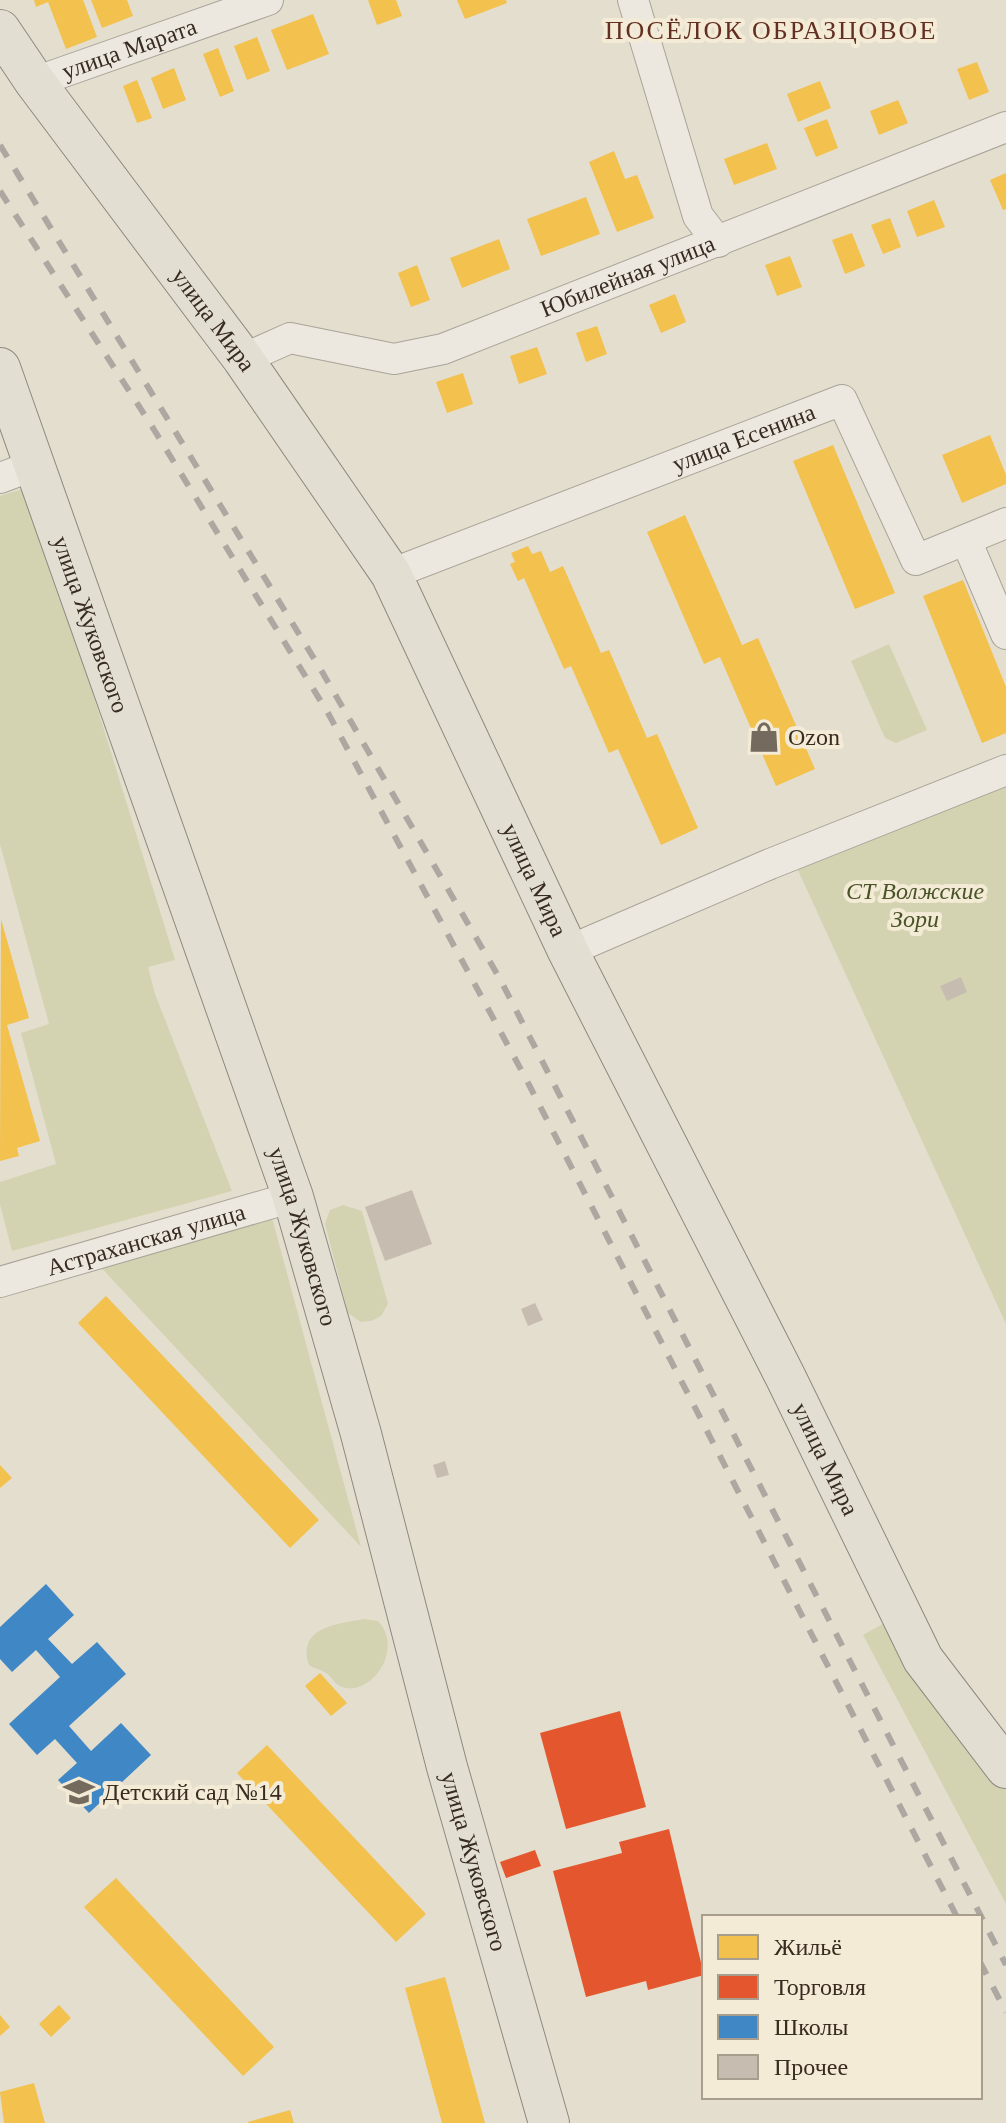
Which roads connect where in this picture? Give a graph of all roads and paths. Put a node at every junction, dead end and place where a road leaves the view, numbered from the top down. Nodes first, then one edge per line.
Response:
1 (268, 0) edge
2 (633, 0) edge
3 (0, 30) edge
4 (35, 82) junction
5 (1006, 127) edge
6 (718, 242) junction
7 (243, 359) junction
8 (0, 368) edge
9 (18, 472) edge
10 (1006, 523) edge
11 (966, 540) junction
12 (391, 574) junction
13 (1006, 634) edge
14 (1006, 770) edge
15 (568, 951) junction
16 (293, 1197) junction
17 (0, 1282) edge
18 (1006, 1768) edge
19 (549, 2123) edge

1 - 4 street, улица Марата
2 - 6 street
3 - 4 main road, улица Мира
4 - 7 main road, улица Мира
5 - 6 street, Юбилейная улица
6 - 7 street, Юбилейная улица
7 - 12 main road, улица Мира
8 - 9 main road, улица Жуковского
9 - 16 main road, улица Жуковского
10 - 11 street, улица Есенина
11 - 12 street, улица Есенина
11 - 13 street
12 - 15 main road, улица Мира
14 - 15 street
15 - 18 main road, улица Мира
16 - 17 street, Астраханская улица
16 - 19 main road, улица Жуковского

